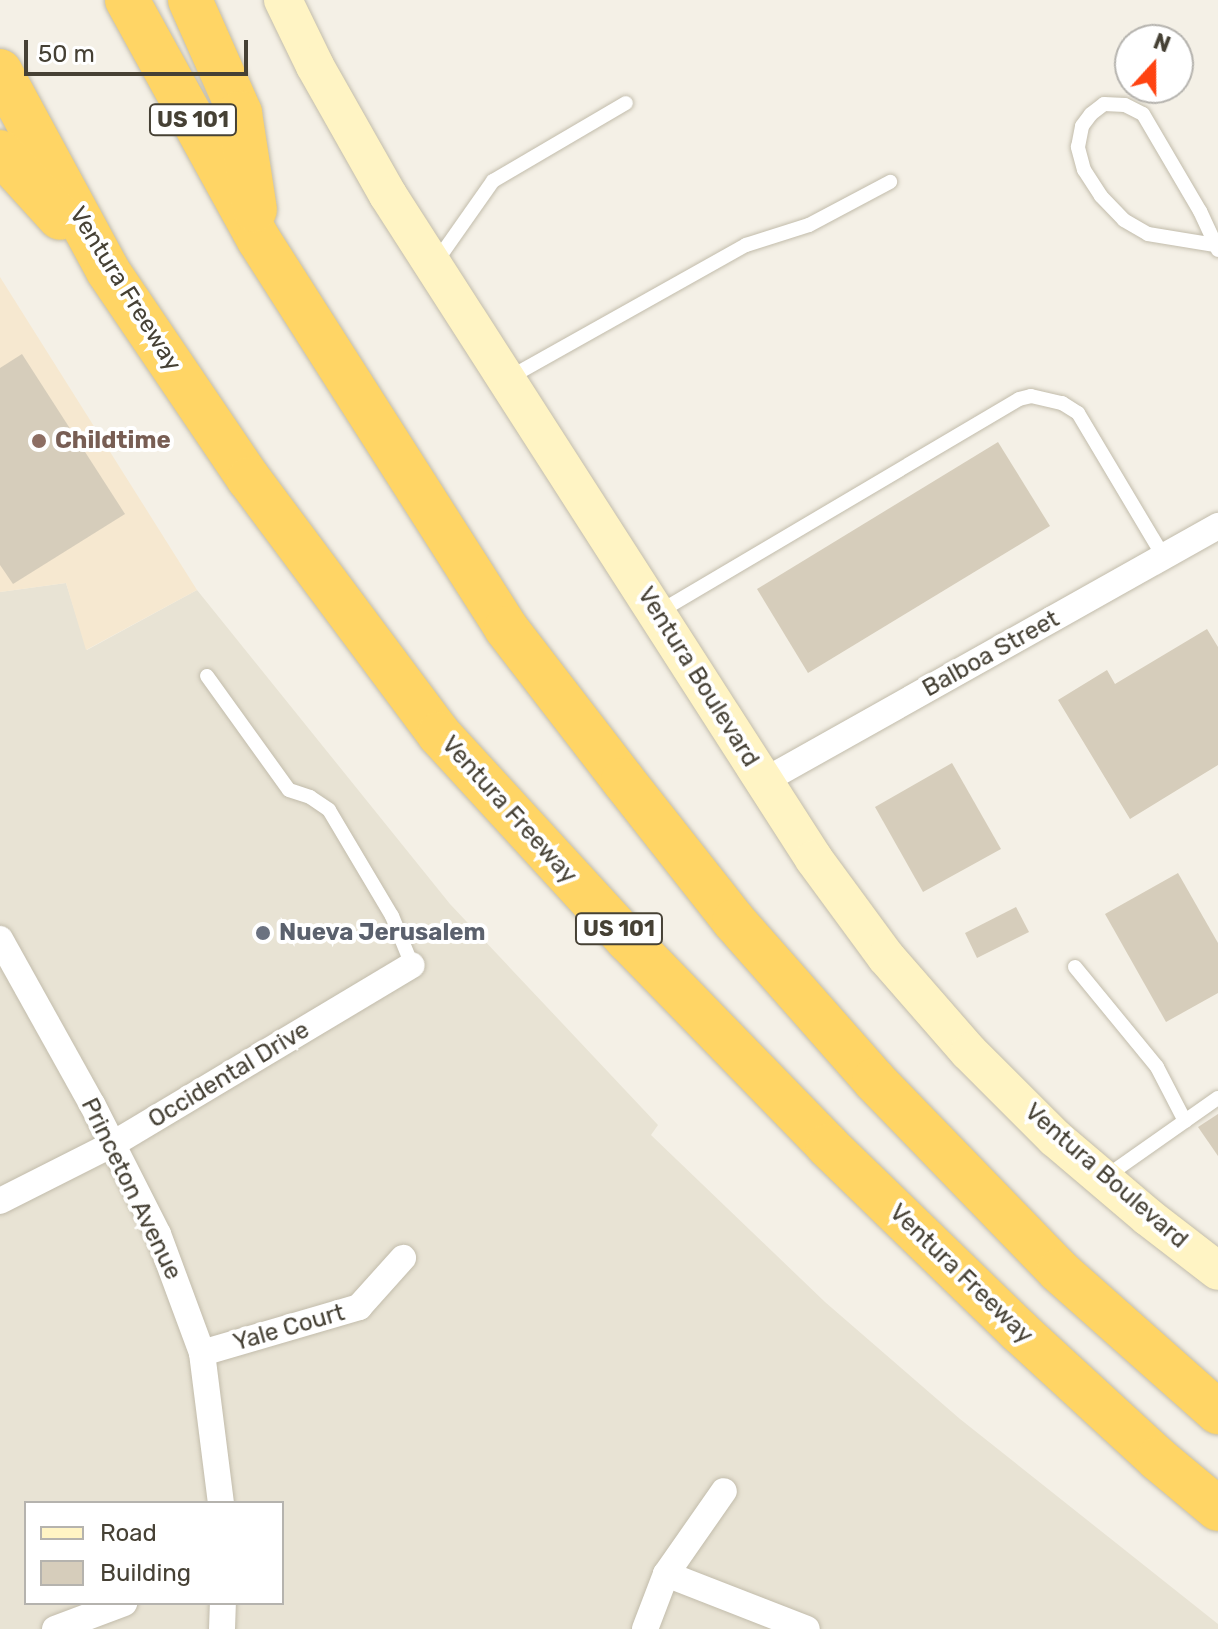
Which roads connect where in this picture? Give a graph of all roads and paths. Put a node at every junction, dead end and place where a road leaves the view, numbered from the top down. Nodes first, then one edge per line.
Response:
1 (127, 0) edge
2 (190, 0) edge
3 (283, 0) edge
4 (0, 71) edge
5 (626, 103) dead end
6 (0, 152) edge
7 (890, 182) dead end
8 (259, 240) junction
9 (1216, 248) edge
10 (433, 266) junction
11 (108, 271) junction
12 (506, 380) junction
13 (1217, 529) edge
14 (1164, 557) junction
15 (658, 612) junction
16 (207, 676) dead end
17 (764, 781) junction
18 (0, 939) edge
19 (412, 965) joint
20 (1075, 967) dead end
21 (1218, 1098) edge
22 (1185, 1121) junction
23 (113, 1144) junction
24 (1103, 1179) junction
25 (0, 1201) edge
26 (403, 1258) dead end
27 (1218, 1271) edge
28 (202, 1353) junction
29 (1218, 1412) edge
30 (724, 1491) dead end
31 (221, 1501) edge
32 (1218, 1509) edge
33 (666, 1574) junction
34 (119, 1605) edge
35 (223, 1605) edge
36 (55, 1629) edge
37 (222, 1629) edge
38 (645, 1629) edge
39 (807, 1629) edge

1 - 8 highway, US 101
2 - 8 highway
3 - 10 street, Ventura Boulevard
4 - 11 highway, Ventura Freeway / US 101
5 - 10 lane
6 - 11 highway
7 - 12 lane
8 - 29 highway, US 101
9 - 9 lane
10 - 12 street, Ventura Boulevard
11 - 32 highway, Ventura Freeway / US 101
12 - 15 street, Ventura Boulevard
13 - 14 street, Balboa Street
14 - 15 lane
14 - 17 street, Balboa Street
15 - 17 street, Ventura Boulevard
16 - 19 lane
17 - 24 street, Ventura Boulevard
18 - 23 street, Princeton Avenue
19 - 23 street, Occidental Drive
20 - 22 lane
21 - 22 lane
22 - 24 lane
23 - 25 street, Occidental Drive
23 - 28 street, Princeton Avenue
24 - 27 street, Ventura Boulevard
26 - 28 street, Yale Court
28 - 31 street, Princeton Avenue
30 - 33 street
33 - 38 street
33 - 39 street
34 - 36 street
35 - 37 street

